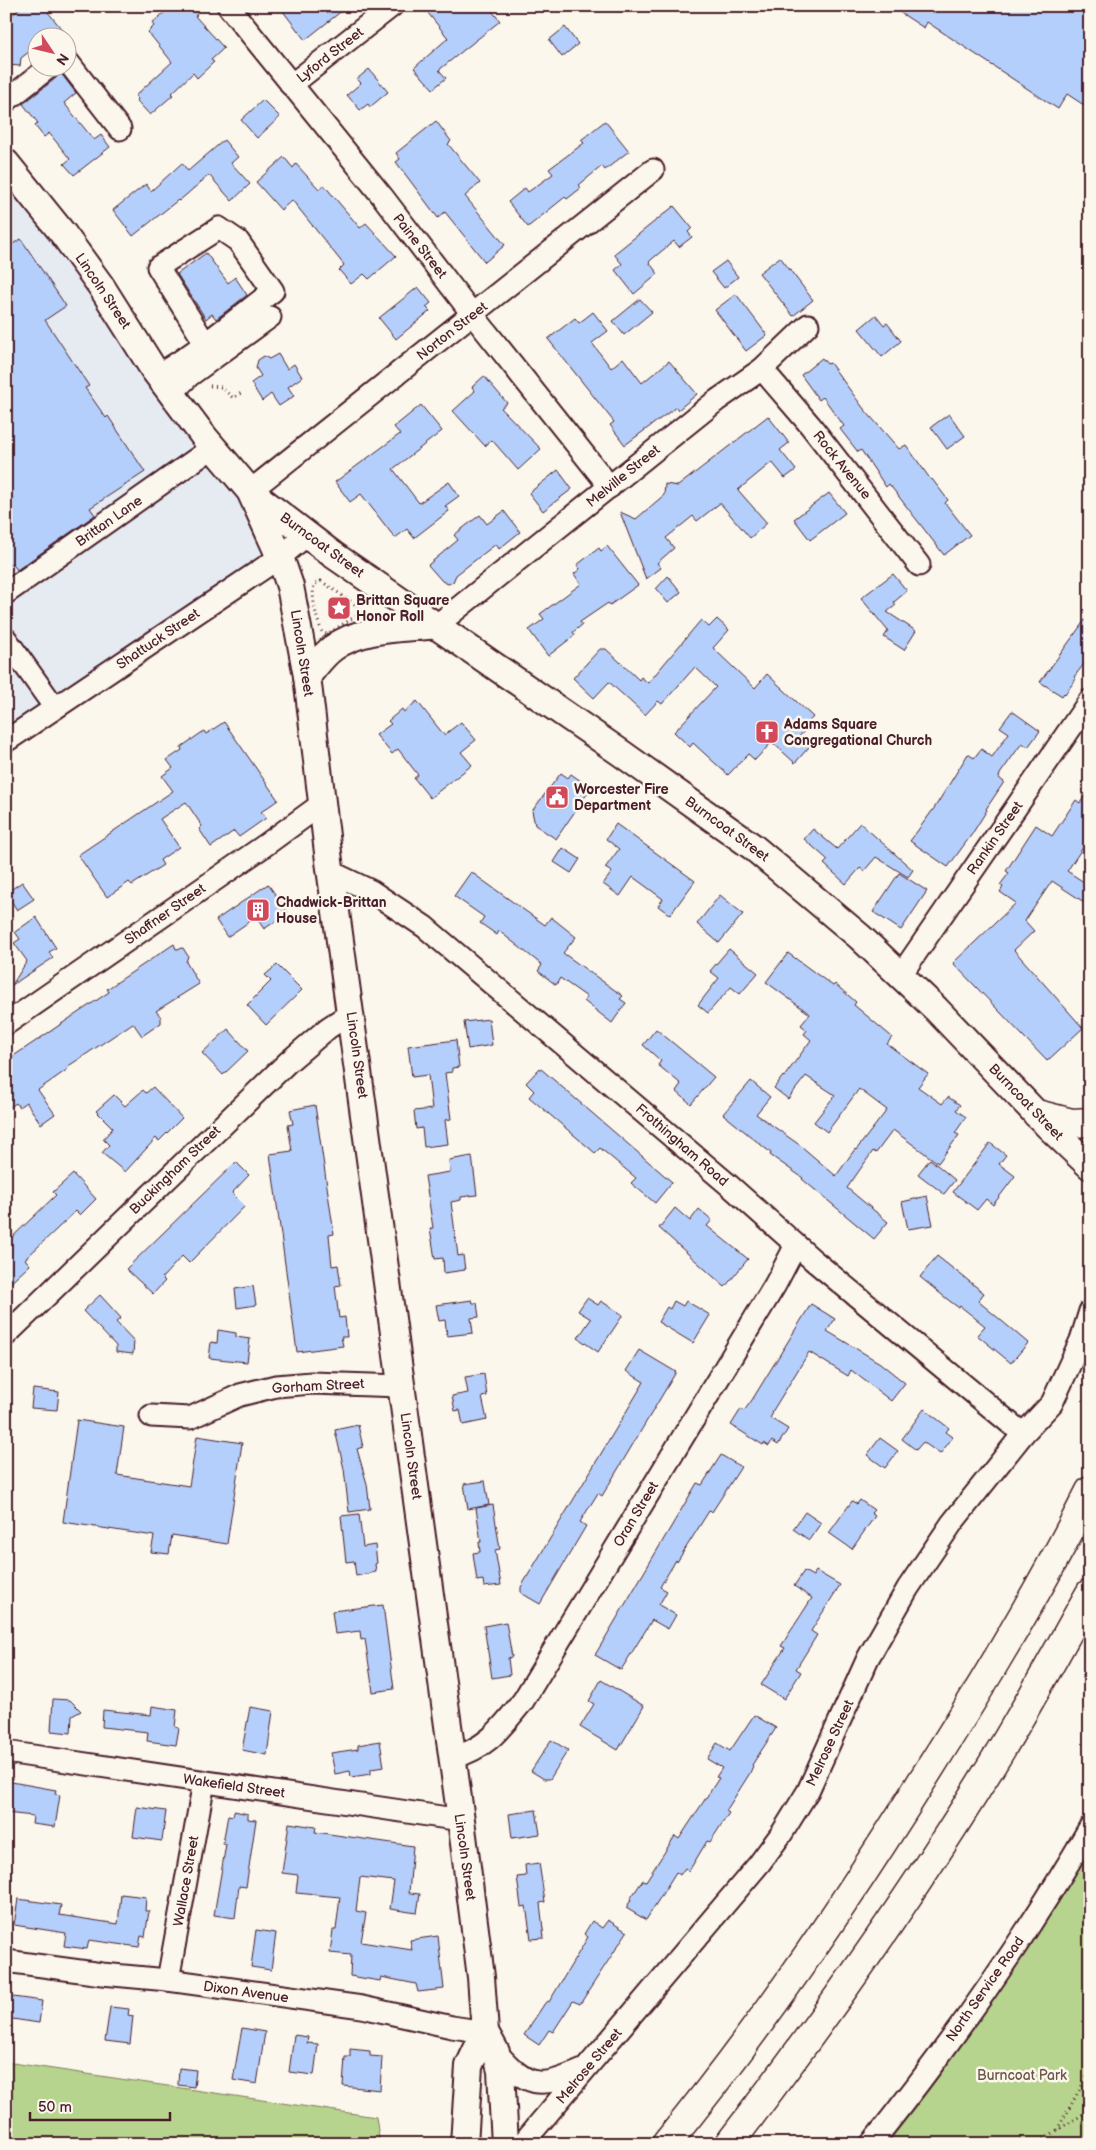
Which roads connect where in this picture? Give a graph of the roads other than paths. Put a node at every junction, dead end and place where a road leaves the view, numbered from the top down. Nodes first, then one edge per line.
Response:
1 (228, 6) edge
2 (392, 6) edge
3 (78, 75) edge
4 (35, 78) edge
5 (292, 85) junction
6 (6, 101) edge
7 (120, 129) dead end
8 (6, 163) edge
9 (653, 170) dead end
10 (473, 315) junction
11 (270, 317) dead end
12 (808, 325) dead end
13 (205, 343) junction
14 (762, 369) junction
15 (165, 384) junction
16 (212, 448) junction
17 (610, 488) junction
18 (250, 491) junction
19 (307, 535) junction
20 (280, 557) junction
21 (919, 565) dead end
22 (6, 593) edge
23 (437, 625) junction
24 (6, 639) edge
25 (307, 676) junction
26 (1090, 700) edge
27 (55, 708) junction
28 (6, 742) edge
29 (323, 803) junction
30 (331, 872) junction
31 (900, 976) junction
32 (351, 1013) junction
33 (6, 1024) edge
34 (1037, 1114) junction
35 (1090, 1122) edge
36 (1090, 1166) edge
37 (796, 1246) junction
38 (1090, 1311) edge
39 (6, 1335) edge
40 (401, 1386) junction
41 (150, 1416) dead end
42 (1023, 1434) junction
43 (1090, 1491) edge
44 (1090, 1593) edge
45 (6, 1752) edge
46 (452, 1758) junction
47 (204, 1782) junction
48 (461, 1820) junction
49 (1090, 1827) edge
50 (6, 1961) edge
51 (168, 1980) junction
52 (490, 2042) junction
53 (586, 2069) junction
54 (464, 2144) edge
55 (505, 2144) edge
56 (522, 2144) edge
57 (666, 2144) edge
58 (729, 2144) edge
59 (871, 2144) edge

1 - 5 street, Paine Street
2 - 5 street, Lyford Street
3 - 7 street
4 - 6 street
5 - 10 street, Paine Street
8 - 15 main road, Lincoln Street
9 - 10 street, Norton Street
10 - 17 street, Paine Street
10 - 18 street, Norton Street
11 - 15 street
12 - 14 street, Melville Street
13 - 13 street
13 - 15 street
14 - 17 street, Melville Street
14 - 21 street, Rock Avenue
15 - 16 main road, Lincoln Street
16 - 18 main road, Lincoln Street
16 - 22 street, Brittan Lane
17 - 23 street, Melville Street
18 - 19 main road, Burncoat Street
18 - 20 main road, Lincoln Street
19 - 20 street, Shattuck Street
19 - 23 main road, Burncoat Street
20 - 25 main road, Lincoln Street
20 - 27 street, Shattuck Street
23 - 25 main road
23 - 31 main road, Burncoat Street
24 - 27 street
25 - 29 main road, Lincoln Street
26 - 31 street, Rankin Street
27 - 28 street, Shattuck Street
29 - 30 main road, Lincoln Street
29 - 33 street, Shaffner Street
30 - 32 main road, Lincoln Street
30 - 37 street, Frothingham Road
31 - 34 main road, Burncoat Street
32 - 39 street, Buckingham Street
32 - 40 main road, Lincoln Street
34 - 35 highway
34 - 36 main road, Burncoat Street
37 - 42 street, Frothingham Road
37 - 46 street, Oran Street
38 - 42 street, Melrose Street
40 - 41 street, Gorham Street
40 - 46 main road, Lincoln Street
42 - 53 street, Melrose Street
43 - 57 highway
44 - 58 highway
45 - 47 street, Wakefield Street
46 - 48 main road, Lincoln Street
47 - 48 street, Wakefield Street
47 - 51 street, Wallace Street
48 - 52 main road, Lincoln Street
49 - 59 street, North Service Road
50 - 51 street, Dixon Avenue
51 - 52 street, Dixon Avenue
52 - 53 street
52 - 54 main road, Lincoln Street
52 - 55 main road, Lincoln Street
53 - 56 street, Melrose Street

